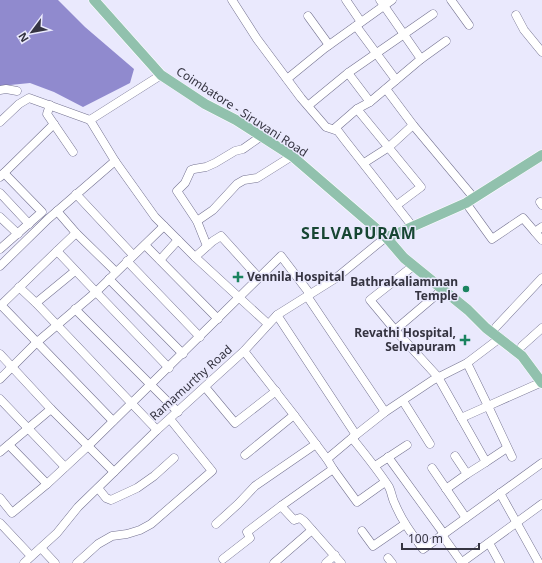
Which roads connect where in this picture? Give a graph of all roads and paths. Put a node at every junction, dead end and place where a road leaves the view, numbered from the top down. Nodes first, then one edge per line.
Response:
1 (94, 0) edge
2 (232, 0) edge
3 (346, 0) edge
4 (392, 0) edge
5 (451, 0) edge
6 (382, 3) edge
7 (433, 14) dead end
8 (516, 15) dead end
9 (308, 16) dead end
10 (358, 24) junction
11 (469, 25) dead end
12 (404, 33) junction
13 (446, 41) dead end
14 (329, 45) junction
15 (375, 52) junction
16 (542, 52) edge
17 (421, 59) junction
18 (348, 72) junction
19 (161, 75) junction
20 (287, 79) junction
21 (396, 80) junction
22 (386, 89) junction
23 (0, 90) edge
24 (17, 91) dead end
25 (370, 102) junction
26 (50, 105) junction
27 (308, 105) junction
28 (357, 110) junction
29 (90, 120) junction
30 (0, 122) edge
31 (54, 124) junction
32 (413, 125) junction
33 (334, 129) junction
34 (260, 137) junction
35 (389, 147) junction
36 (73, 152) dead end
37 (292, 156) junction
38 (541, 157) edge
39 (115, 162) junction
40 (364, 163) junction
41 (2, 175) edge
42 (0, 193) edge
43 (76, 194) junction
44 (470, 200) junction
45 (397, 205) junction
46 (56, 211) junction
47 (42, 212) junction
48 (0, 217) edge
49 (48, 219) junction
50 (197, 221) junction
51 (29, 224) junction
52 (164, 226) junction
53 (413, 227) junction
54 (542, 227) edge
55 (535, 232) junction
56 (76, 233) junction
57 (18, 234) junction
58 (391, 235) junction
59 (178, 240) junction
60 (542, 240) edge
61 (145, 244) junction
62 (207, 246) junction
63 (0, 250) edge
64 (57, 251) junction
65 (195, 257) junction
66 (7, 258) junction
67 (130, 258) junction
68 (160, 260) junction
69 (0, 266) edge
70 (413, 266) junction
71 (75, 271) junction
72 (116, 272) junction
73 (259, 278) junction
74 (542, 278) edge
75 (109, 279) junction
76 (19, 287) junction
77 (442, 290) junction
78 (96, 292) junction
79 (308, 295) junction
80 (239, 297) junction
81 (36, 303) junction
82 (75, 309) junction
83 (468, 310) junction
84 (277, 315) junction
85 (218, 319) junction
86 (268, 324) junction
87 (56, 326) junction
88 (496, 327) junction
89 (542, 328) edge
90 (395, 330) junction
91 (200, 337) junction
92 (500, 338) junction
93 (36, 343) junction
94 (522, 346) junction
95 (244, 351) junction
96 (0, 354) edge
97 (183, 354) junction
98 (468, 363) junction
99 (13, 367) junction
100 (169, 368) junction
101 (542, 373) edge
102 (438, 377) junction
103 (0, 379) edge
104 (542, 382) edge
105 (150, 385) junction
106 (205, 387) junction
107 (276, 391) junction
108 (0, 399) edge
109 (403, 401) junction
110 (131, 403) junction
111 (488, 406) junction
112 (51, 409) junction
113 (178, 412) junction
114 (385, 412) junction
115 (294, 415) junction
116 (461, 418) junction
117 (170, 419) junction
118 (113, 421) junction
119 (28, 429) junction
120 (157, 430) junction
121 (354, 436) junction
122 (0, 439) edge
123 (316, 444) junction
124 (430, 444) dead end
125 (407, 445) dead end
126 (88, 446) junction
127 (5, 448) edge
128 (507, 448) junction
129 (245, 455) dead end
130 (455, 456) dead end
131 (388, 457) junction
132 (512, 457) dead end
133 (174, 458) dead end
134 (327, 459) junction
135 (486, 462) junction
136 (541, 465) edge
137 (375, 466) junction
138 (65, 467) junction
139 (432, 468) dead end
140 (333, 469) junction
141 (114, 472) junction
142 (467, 474) junction
143 (385, 482) junction
144 (47, 484) junction
145 (98, 488) junction
146 (446, 489) junction
147 (500, 493) junction
148 (0, 498) edge
149 (542, 504) edge
150 (281, 506) junction
151 (466, 518) junction
152 (517, 522) junction
153 (0, 523) edge
154 (216, 524) dead end
155 (405, 524) junction
156 (312, 530) junction
157 (362, 531) dead end
158 (443, 534) junction
159 (489, 543) junction
160 (41, 548) junction
161 (335, 555) junction
162 (31, 556) junction
163 (223, 559) dead end
164 (24, 563) edge
165 (55, 563) edge
166 (77, 563) edge
167 (274, 563) edge
168 (326, 563) edge
169 (341, 563) edge
170 (461, 563) edge
171 (500, 563) edge
172 (539, 563) edge

1 - 19 main road, Coimbatore - Siruvani Road
2 - 20 street
3 - 10 street
4 - 6 street
5 - 11 street
6 - 10 street
6 - 12 street
7 - 12 street
8 - 16 street
9 - 14 street
10 - 14 street
10 - 15 street
12 - 15 street
12 - 17 street
13 - 17 street
14 - 20 street
15 - 18 street
15 - 21 street
17 - 21 street
18 - 25 street
18 - 27 street
19 - 29 street
19 - 34 main road, Coimbatore - Siruvani Road
20 - 27 street
21 - 22 street
22 - 25 street
22 - 32 street
23 - 24 street
25 - 28 street
26 - 29 street
26 - 30 street
26 - 31 street
27 - 33 street
28 - 33 street
28 - 35 street
29 - 39 street
31 - 36 street
31 - 41 street
32 - 35 street
32 - 44 street
33 - 40 street
34 - 37 main road, Coimbatore - Siruvani Road
34 - 50 street
35 - 40 street
35 - 45 street
37 - 50 street
37 - 58 main road, Coimbatore - Siruvani Road
38 - 44 main road
39 - 43 street
39 - 52 street
40 - 45 street
41 - 47 street
42 - 51 street
43 - 46 street
43 - 67 street
44 - 53 main road
44 - 55 street
45 - 53 street
46 - 49 street
46 - 56 street
47 - 49 street
47 - 51 street
48 - 57 street
49 - 66 street
50 - 62 street
51 - 57 street
52 - 59 street
52 - 61 street
53 - 58 main road
54 - 55 street
55 - 60 street
56 - 64 street
56 - 72 street
57 - 63 street
58 - 70 main road
58 - 79 street, Ramamurthy Road
59 - 65 street
59 - 68 street
61 - 67 street
61 - 68 street
62 - 65 street
62 - 73 street
63 - 66 street
64 - 71 street
64 - 76 street
65 - 80 street
66 - 69 street
67 - 72 street
67 - 91 street
68 - 85 street
70 - 77 main road
70 - 90 street
71 - 78 street
71 - 81 street
72 - 75 street
73 - 79 street
73 - 80 street
74 - 88 street
75 - 78 street
75 - 97 street
76 - 81 street
76 - 93 street
77 - 83 main road
77 - 90 street
78 - 82 street
78 - 100 street
79 - 84 street, Ramamurthy Road
79 - 114 street
80 - 85 street
80 - 86 street
81 - 87 street
82 - 87 street
82 - 105 street
83 - 88 main road
83 - 92 main road
84 - 86 street, Ramamurthy Road
84 - 121 street
85 - 91 street
86 - 95 street, Ramamurthy Road
87 - 93 street
87 - 110 street
88 - 94 main road
89 - 94 street
90 - 102 street
91 - 97 street
92 - 98 street
92 - 104 main road
93 - 99 street
93 - 118 street
94 - 101 main road
95 - 106 street, Ramamurthy Road
95 - 107 street
96 - 99 street
97 - 100 street
98 - 102 street
98 - 111 street
99 - 103 street
99 - 112 street
100 - 105 street
102 - 109 street
102 - 116 street
104 - 111 street
105 - 110 street
105 - 113 street
106 - 107 street
106 - 113 street, Ramamurthy Road
107 - 115 street
108 - 119 street
109 - 114 street
109 - 124 street
110 - 118 street
110 - 120 street
111 - 116 street
111 - 128 street
112 - 119 street
112 - 126 street
113 - 117 street, Ramamurthy Road
114 - 121 street
115 - 123 street
115 - 129 street
116 - 135 street
117 - 120 street, Ramamurthy Road
117 - 166 street
118 - 126 street
119 - 127 street
119 - 138 street
120 - 141 street, Ramamurthy Road
121 - 134 street
121 - 137 street
122 - 127 street
123 - 134 street
123 - 154 street
125 - 131 street
126 - 138 street
126 - 141 street
127 - 144 street
128 - 132 street
128 - 135 street
130 - 142 street
131 - 137 street
131 - 158 street
133 - 145 street
134 - 140 street
135 - 142 street
136 - 147 street
137 - 143 street
138 - 144 street
139 - 146 street
140 - 143 street
140 - 150 street
141 - 145 street, Ramamurthy Road
142 - 146 street
143 - 155 street
144 - 148 street
145 - 160 street, Ramamurthy Road
146 - 151 street
147 - 151 street
147 - 152 street
149 - 152 street
150 - 156 street
150 - 163 street
151 - 158 street
152 - 159 street
152 - 172 street
153 - 162 street
155 - 157 street
155 - 158 street
156 - 161 street
156 - 167 street
158 - 170 street
159 - 170 street
159 - 171 street
160 - 162 street, Ramamurthy Road
160 - 165 street
161 - 168 street
161 - 169 street
162 - 164 street, Ramamurthy Road

